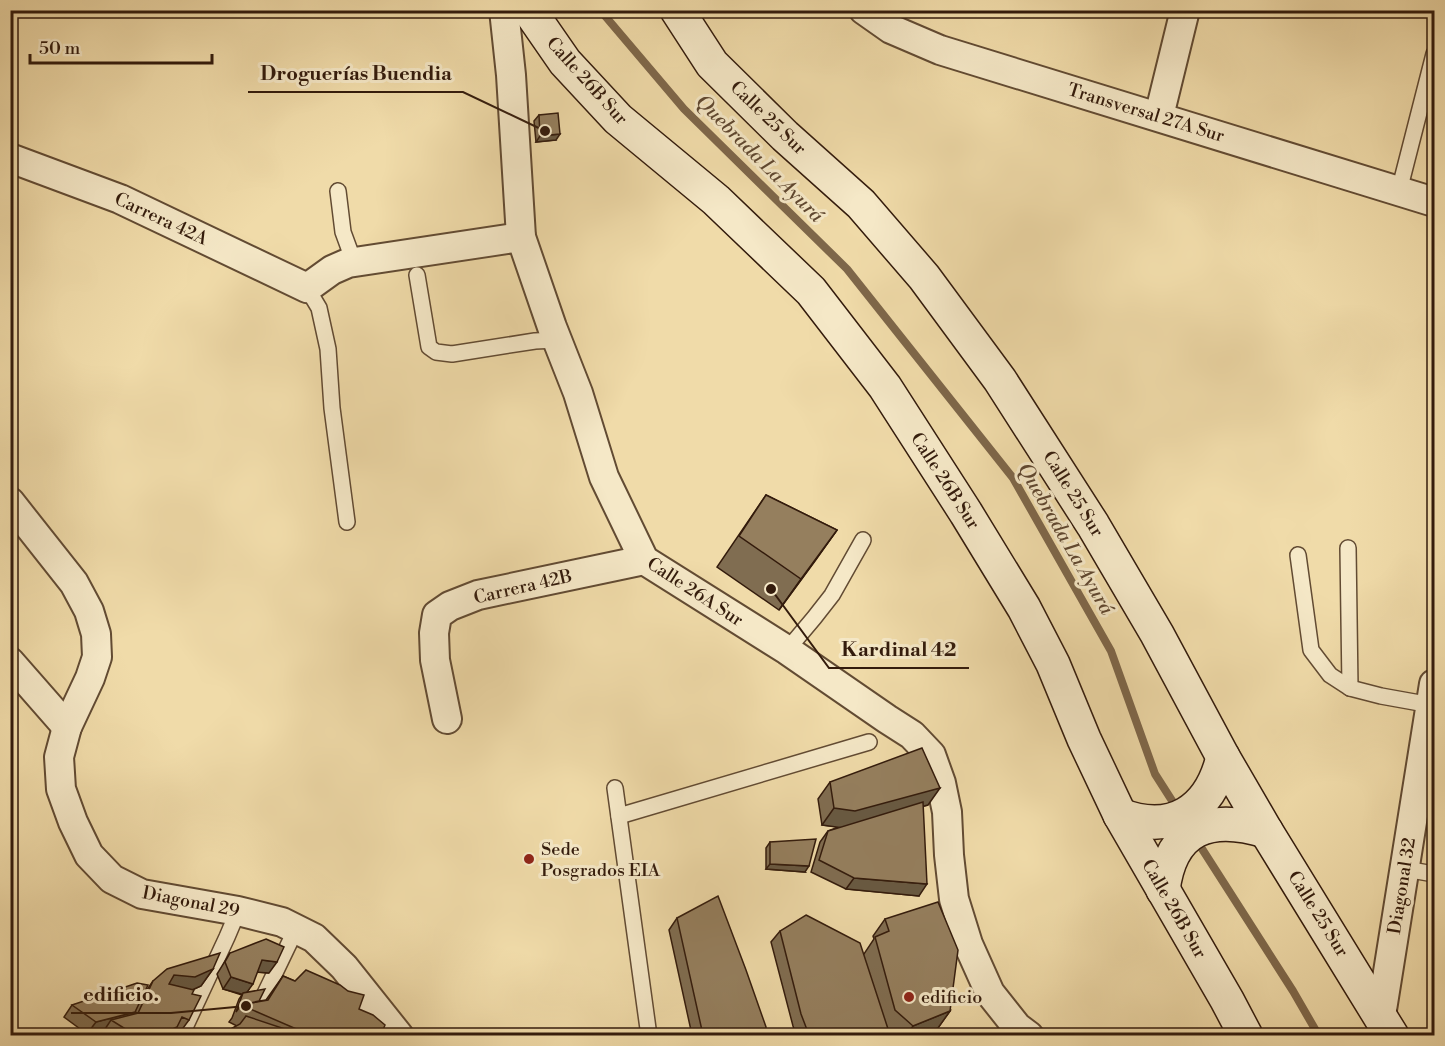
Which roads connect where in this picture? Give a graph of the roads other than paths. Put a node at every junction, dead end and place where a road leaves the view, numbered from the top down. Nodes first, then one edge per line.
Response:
1 (504, 10) edge
2 (529, 10) edge
3 (677, 10) edge
4 (864, 10) edge
5 (1185, 10) edge
6 (1434, 54) edge
7 (1159, 116) junction
8 (10, 158) edge
9 (1399, 191) junction
10 (338, 192) dead end
11 (1434, 202) edge
12 (521, 237) junction
13 (354, 262) junction
14 (417, 275) dead end
15 (307, 288) junction
16 (557, 340) junction
17 (10, 502) edge
18 (346, 522) dead end
19 (863, 540) dead end
20 (1348, 548) dead end
21 (1298, 555) dead end
22 (644, 560) junction
23 (787, 650) junction
24 (10, 662) edge
25 (1350, 688) junction
26 (1433, 695) edge
27 (447, 719) dead end
28 (67, 728) junction
29 (869, 742) dead end
30 (1223, 758) junction
31 (615, 788) dead end
32 (1120, 815) junction
33 (619, 816) junction
34 (1266, 831) junction
35 (1405, 868) junction
36 (1434, 874) edge
37 (1167, 875) junction
38 (238, 911) junction
39 (296, 929) junction
40 (259, 1006) edge
41 (1386, 1026) edge
42 (1015, 1033) edge
43 (181, 1035) edge
44 (399, 1035) edge
45 (649, 1035) edge
46 (1246, 1035) edge

1 - 12 street
2 - 32 main road, Calle 26B Sur
3 - 30 main road, Calle 25 Sur
4 - 7 street, Transversal 27A Sur
5 - 7 street
6 - 9 lane
7 - 9 street, Transversal 27A Sur
8 - 15 street, Carrera 42A
9 - 11 street, Transversal 27A Sur
10 - 13 lane
12 - 13 street
12 - 16 street, Calle 26A Sur
13 - 15 street
14 - 16 lane
15 - 18 lane
16 - 22 street, Calle 26A Sur
17 - 28 street, Diagonal 29
19 - 23 lane
20 - 25 lane
21 - 25 lane
22 - 23 street, Calle 26A Sur
22 - 27 street, Carrera 42B
23 - 42 street, Calle 26A Sur
24 - 28 street
25 - 26 lane
26 - 35 street, Diagonal 32
28 - 38 street, Diagonal 29
29 - 33 lane
30 - 32 main road
30 - 34 main road, Calle 25 Sur
31 - 33 lane
32 - 37 main road, Calle 26B Sur
33 - 45 lane
34 - 37 main road
34 - 41 main road, Calle 25 Sur
35 - 36 lane
35 - 41 street, Diagonal 32
37 - 46 main road, Calle 26B Sur
38 - 39 street, Diagonal 29
38 - 43 lane
39 - 40 lane
39 - 44 street, Diagonal 29

